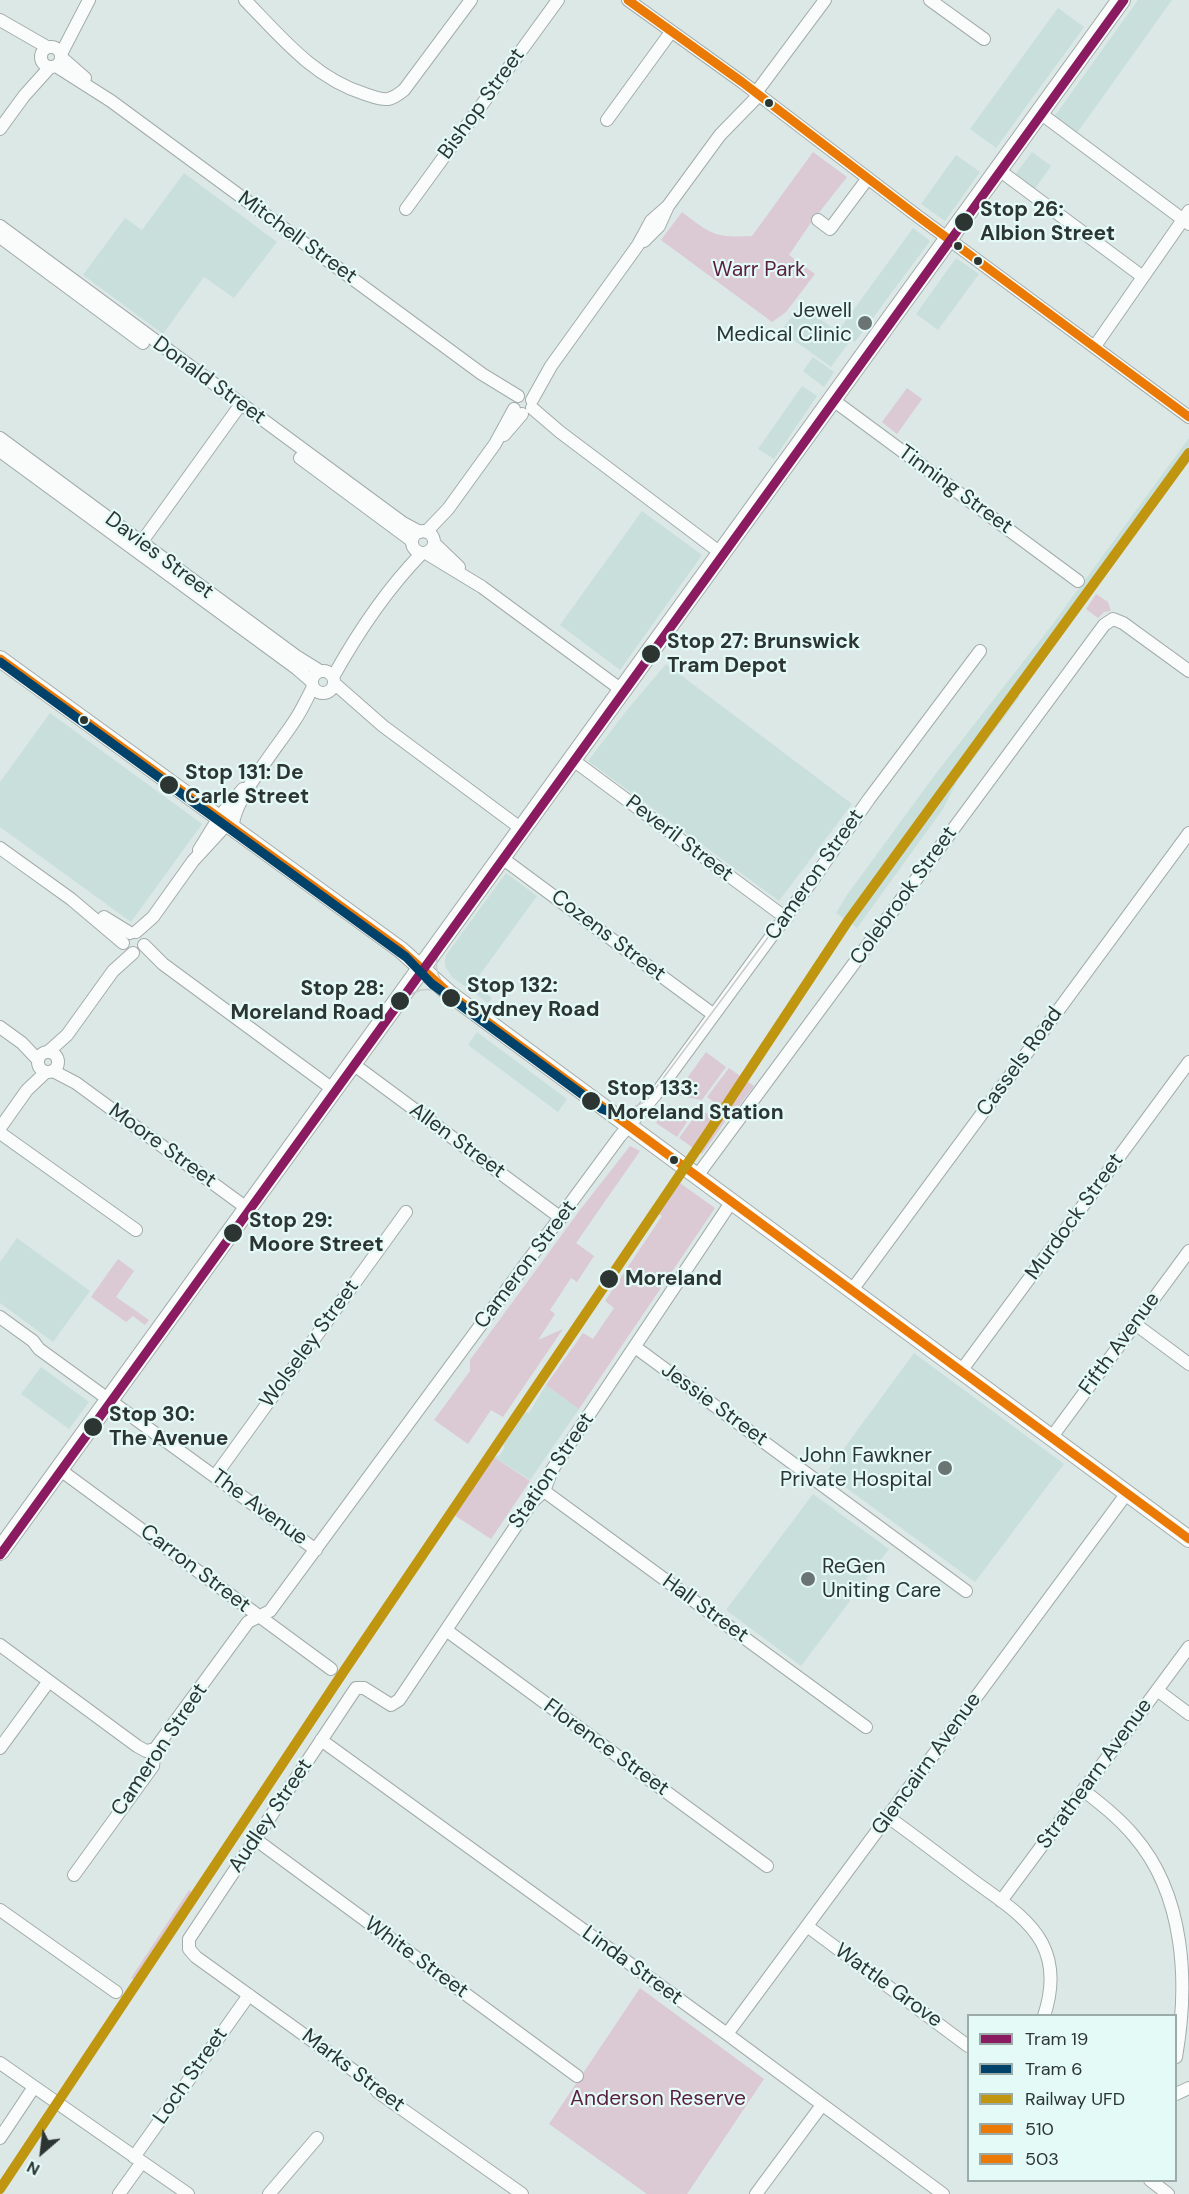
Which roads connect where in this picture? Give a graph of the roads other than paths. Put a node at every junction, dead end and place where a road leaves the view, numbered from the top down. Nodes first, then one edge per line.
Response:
1 (89, 0) edge
2 (245, 0) edge
3 (471, 0) edge
4 (558, 0) edge
5 (628, 0) edge
6 (930, 0) edge
7 (1121, 0) edge
8 (822, 1) edge
9 (0, 20) edge
10 (671, 32) junction
11 (984, 39) dead end
12 (51, 57) junction
13 (755, 94) junction
14 (1040, 113) junction
15 (607, 120) dead end
16 (0, 129) edge
17 (999, 170) junction
18 (868, 178) junction
19 (406, 209) dead end
20 (1187, 218) edge
21 (818, 220) dead end
22 (0, 226) edge
23 (0, 237) edge
24 (949, 240) junction
25 (1143, 277) junction
26 (99, 305) junction
27 (1095, 346) junction
28 (832, 400) junction
29 (523, 405) junction
30 (239, 408) junction
31 (1189, 417) edge
32 (0, 438) edge
33 (0, 451) edge
34 (423, 542) junction
35 (139, 546) junction
36 (722, 554) junction
37 (1078, 581) dead end
38 (980, 651) dead end
39 (0, 659) edge
40 (1189, 671) edge
41 (323, 682) junction
42 (622, 691) junction
43 (573, 760) junction
44 (261, 770) junction
45 (226, 823) junction
46 (523, 830) junction
47 (1189, 833) edge
48 (0, 848) edge
49 (502, 858) junction
50 (786, 918) junction
51 (134, 943) junction
52 (422, 969) junction
53 (714, 1015) junction
54 (0, 1027) edge
55 (48, 1062) junction
56 (1189, 1062) edge
57 (353, 1064) junction
58 (334, 1089) junction
59 (628, 1125) junction
60 (0, 1128) edge
61 (0, 1133) edge
62 (697, 1176) junction
63 (732, 1202) junction
64 (248, 1209) junction
65 (406, 1212) dead end
66 (561, 1218) junction
67 (136, 1230) dead end
68 (1189, 1251) edge
69 (852, 1290) junction
70 (0, 1317) edge
71 (1135, 1324) junction
72 (635, 1347) junction
73 (1189, 1364) edge
74 (962, 1371) junction
75 (110, 1399) junction
76 (1051, 1437) junction
77 (60, 1469) junction
78 (215, 1476) junction
79 (544, 1491) junction
80 (1127, 1493) junction
81 (6, 1532) edge
82 (1189, 1539) edge
83 (316, 1550) junction
84 (0, 1551) edge
85 (966, 1591) dead end
86 (259, 1617) junction
87 (446, 1630) junction
88 (0, 1645) edge
89 (1189, 1647) edge
90 (331, 1669) dead end
91 (49, 1681) junction
92 (357, 1687) joint
93 (1157, 1690) junction
94 (1189, 1714) edge
95 (866, 1727) dead end
96 (321, 1740) junction
97 (0, 1748) edge
98 (155, 1749) junction
99 (1083, 1790) junction
100 (888, 1817) junction
101 (255, 1839) junction
102 (767, 1866) dead end
103 (74, 1875) dead end
104 (1001, 1901) junction
105 (0, 1910) edge
106 (807, 1926) junction
107 (188, 1946) joint
108 (116, 1992) dead end
109 (249, 1995) junction
110 (1044, 2014) edge
111 (727, 2034) junction
112 (967, 2045) edge
113 (1177, 2053) edge
114 (0, 2063) edge
115 (577, 2076) dead end
116 (34, 2087) junction
117 (822, 2104) junction
118 (0, 2138) edge
119 (317, 2138) dead end
120 (138, 2159) junction
121 (1151, 2182) edge
122 (119, 2194) edge
123 (188, 2194) edge
124 (269, 2194) edge
125 (522, 2194) edge
126 (756, 2194) edge
127 (943, 2194) edge
128 (1168, 2194) edge

1 - 12 street
2 - 3 street
4 - 19 street, Bishop Street
5 - 10 street
6 - 11 street
7 - 14 highway
8 - 13 street
9 - 12 street, Mitchell Street
10 - 13 street
10 - 15 street
12 - 16 street
12 - 29 street, Mitchell Street
13 - 18 street
13 - 29 street
14 - 17 highway
14 - 20 street
17 - 24 highway
17 - 25 street
18 - 21 street
18 - 24 street
20 - 25 street
22 - 26 street, Donald Street
23 - 26 street, Donald Street
24 - 27 street
24 - 28 highway
25 - 27 street
26 - 30 street, Donald Street
27 - 31 street
28 - 36 highway
28 - 37 street, Tinning Street
29 - 34 street
29 - 36 street, Mitchell Street
30 - 34 street, Donald Street
30 - 35 street
32 - 35 street, Davies Street
33 - 35 street, Davies Street
34 - 41 street
34 - 42 street, Donald Street
35 - 41 street, Davies Street
36 - 42 highway
38 - 50 street, Cameron Street
39 - 45 main road
40 - 62 street, Colebrook Street
41 - 44 street
41 - 46 street, Davies Street
42 - 43 highway
43 - 46 highway
43 - 50 street, Peveril Street
44 - 45 street
44 - 45 street
45 - 51 street
45 - 52 main road
46 - 49 highway
47 - 69 street, Cassels Road
48 - 51 street
49 - 52 highway
49 - 53 street, Cozens Street
50 - 53 street, Cameron Street
51 - 55 street
51 - 58 street
52 - 57 highway
52 - 59 main road
53 - 59 street, Cameron Street
54 - 55 street, Moore Street
55 - 60 street
55 - 64 street, Moore Street
56 - 74 street, Murdock Street
57 - 58 highway
57 - 66 street, Allen Street
58 - 64 highway
59 - 62 main road
59 - 66 street, Cameron Street
61 - 67 street
62 - 63 main road
63 - 69 main road
63 - 72 street, Station Street
64 - 75 highway
65 - 78 street, Wolseley Street
66 - 83 street, Cameron Street
68 - 71 street, Fifth Avenue
69 - 74 main road
70 - 75 street, The Avenue
71 - 73 street
71 - 76 street, Fifth Avenue
72 - 79 street, Station Street
72 - 85 street, Jessie Street
74 - 76 main road
75 - 77 highway
75 - 78 street, The Avenue
76 - 80 main road
77 - 81 highway
77 - 86 street, Carron Street
78 - 83 street, The Avenue
79 - 87 street, Station Street
79 - 95 street, Hall Street
80 - 82 main road
80 - 100 street, Glencairn Avenue
81 - 84 highway
83 - 86 street, Cameron Street
86 - 90 street, Carron Street
86 - 98 street, Cameron Street
87 - 92 street, Station Street
87 - 102 street, Florence Street
88 - 91 street
89 - 93 street, Strathearn Avenue
91 - 97 street
91 - 98 street
92 - 96 street, Audley Street
93 - 94 street
93 - 99 street, Strathearn Avenue
96 - 101 street, Audley Street
96 - 111 street, Linda Street
98 - 103 street, Cameron Street
99 - 104 street, Strathearn Avenue
99 - 113 street
100 - 104 street
100 - 106 street, Glencairn Avenue
101 - 107 street, Audley Street
101 - 115 street, White Street
104 - 110 street
105 - 108 street
106 - 111 street, Glencairn Avenue
106 - 112 street, Wattle Grove
107 - 109 street, Marks Street
109 - 120 street, Loch Street
109 - 125 street, Marks Street
111 - 117 street, Linda Street
114 - 116 street
116 - 118 street
116 - 120 street
117 - 126 street
117 - 127 street, Linda Street
119 - 124 street
120 - 122 street, Loch Street
120 - 123 street
121 - 128 street

